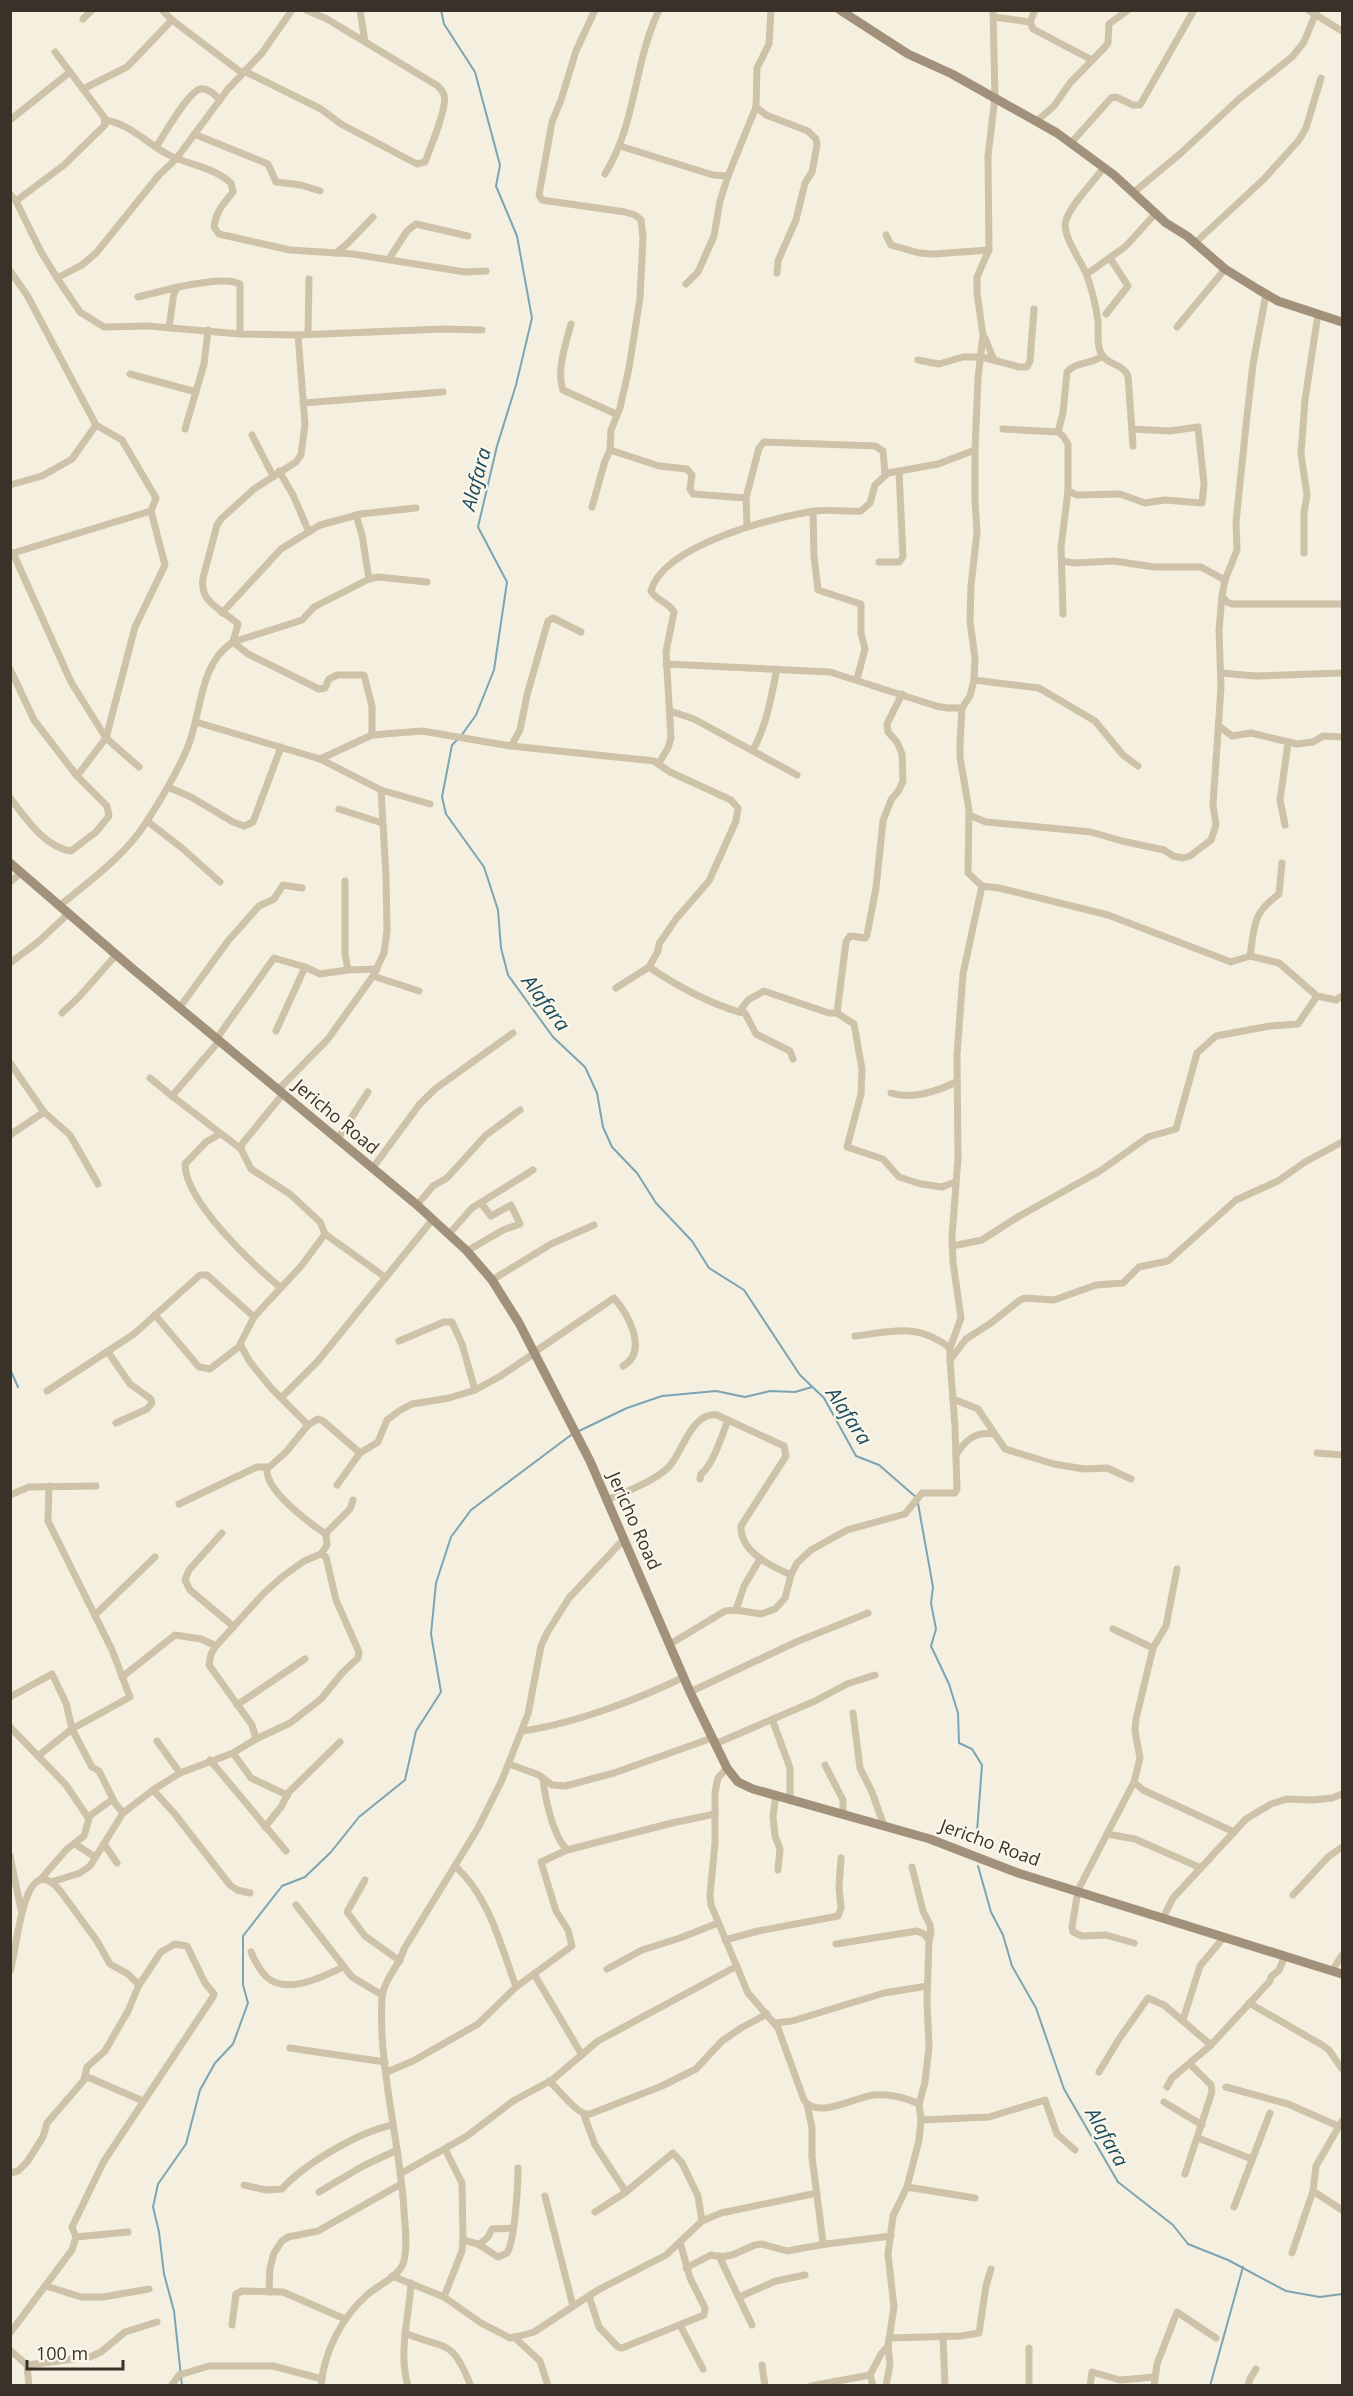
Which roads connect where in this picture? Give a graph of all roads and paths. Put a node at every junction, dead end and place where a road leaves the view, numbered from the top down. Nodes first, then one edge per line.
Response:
1 (92, 10) edge
2 (162, 10) edge
3 (281, 10) edge
4 (306, 10) edge
5 (360, 10) edge
6 (595, 10) edge
7 (659, 10) edge
8 (771, 10) edge
9 (840, 10) edge
10 (1035, 10) edge
11 (1128, 10) edge
12 (1194, 10) edge
13 (1313, 12) edge
14 (290, 13) edge
15 (993, 14) edge
16 (83, 19) dead end
17 (172, 20) junction
18 (1030, 22) junction
19 (1342, 31) edge
20 (365, 42) junction
21 (55, 52) dead end
22 (1092, 60) junction
23 (70, 72) junction
24 (243, 72) junction
25 (1321, 78) dead end
26 (83, 90) junction
27 (995, 97) junction
28 (220, 100) junction
29 (756, 107) junction
30 (10, 120) edge
31 (105, 120) junction
32 (1037, 121) junction
33 (194, 134) junction
34 (1071, 143) junction
35 (620, 146) junction
36 (156, 147) junction
37 (176, 159) junction
38 (1104, 167) junction
39 (605, 174) dead end
40 (728, 176) junction
41 (320, 191) dead end
42 (1133, 193) junction
43 (10, 195) edge
44 (16, 201) junction
45 (1155, 214) junction
46 (373, 217) dead end
47 (886, 235) dead end
48 (468, 236) dead end
49 (1195, 243) junction
50 (989, 250) junction
51 (336, 253) junction
52 (1110, 258) junction
53 (389, 259) junction
54 (1225, 269) junction
55 (10, 271) edge
56 (486, 271) dead end
57 (777, 273) dead end
58 (1087, 274) junction
59 (57, 278) junction
60 (309, 279) dead end
61 (686, 284) dead end
62 (178, 287) junction
63 (1266, 294) junction
64 (138, 297) dead end
65 (1034, 309) dead end
66 (1106, 314) dead end
67 (1318, 314) junction
68 (1342, 322) edge
69 (571, 324) dead end
70 (169, 327) junction
71 (1177, 327) dead end
72 (208, 330) junction
73 (482, 330) dead end
74 (308, 333) junction
75 (240, 334) junction
76 (298, 335) junction
77 (983, 335) junction
78 (1102, 356) junction
79 (981, 357) junction
80 (918, 360) dead end
81 (994, 360) junction
82 (130, 374) dead end
83 (443, 392) dead end
84 (196, 393) junction
85 (303, 403) junction
86 (616, 414) junction
87 (96, 424) junction
88 (185, 429) dead end
89 (1003, 429) dead end
90 (1132, 429) junction
91 (1058, 432) junction
92 (252, 435) dead end
93 (1133, 446) dead end
94 (610, 450) junction
95 (975, 450) junction
96 (899, 471) junction
97 (276, 474) junction
98 (885, 475) junction
99 (10, 485) edge
100 (1068, 491) junction
101 (746, 498) junction
102 (592, 507) dead end
103 (416, 508) dead end
104 (151, 511) junction
105 (813, 511) junction
106 (356, 515) junction
107 (747, 526) junction
108 (309, 531) junction
109 (1304, 553) dead end
110 (12, 554) edge
111 (1062, 561) junction
112 (879, 562) dead end
113 (369, 579) junction
114 (1225, 580) junction
115 (427, 582) dead end
116 (1222, 596) junction
117 (1342, 604) edge
118 (222, 613) junction
119 (1063, 614) dead end
120 (581, 632) dead end
121 (233, 642) junction
122 (666, 664) junction
123 (10, 669) edge
124 (777, 669) junction
125 (1221, 673) junction
126 (1342, 673) edge
127 (857, 679) junction
128 (974, 680) junction
129 (902, 694) junction
130 (962, 708) junction
131 (670, 711) junction
132 (196, 722) junction
133 (1219, 726) junction
134 (372, 735) junction
135 (1342, 737) edge
136 (106, 738) junction
137 (1288, 743) junction
138 (511, 746) junction
139 (281, 747) junction
140 (753, 750) junction
141 (320, 759) junction
142 (659, 763) junction
143 (1138, 766) dead end
144 (139, 767) dead end
145 (797, 775) dead end
146 (77, 776) junction
147 (168, 786) junction
148 (381, 789) junction
149 (10, 798) edge
150 (430, 804) dead end
151 (339, 809) dead end
152 (969, 815) junction
153 (147, 821) junction
154 (382, 823) junction
155 (1285, 825) dead end
156 (10, 863) edge
157 (1282, 863) dead end
158 (21, 873) junction
159 (345, 881) dead end
160 (10, 882) edge
161 (220, 882) dead end
162 (982, 886) junction
163 (302, 888) dead end
164 (59, 906) junction
165 (68, 914) junction
166 (116, 955) junction
167 (1250, 956) junction
168 (10, 963) edge
169 (306, 967) junction
170 (649, 967) junction
171 (348, 970) junction
172 (375, 972) junction
173 (616, 988) dead end
174 (419, 991) dead end
175 (1317, 996) junction
176 (1342, 996) edge
177 (180, 1007) junction
178 (62, 1012) dead end
179 (739, 1012) junction
180 (837, 1013) junction
181 (276, 1031) dead end
182 (513, 1033) dead end
183 (218, 1039) junction
184 (793, 1059) dead end
185 (10, 1063) edge
186 (150, 1078) dead end
187 (956, 1082) junction
188 (281, 1092) junction
189 (368, 1092) dead end
190 (891, 1093) dead end
191 (172, 1096) junction
192 (520, 1110) dead end
193 (44, 1112) junction
194 (220, 1134) junction
195 (10, 1135) edge
196 (337, 1140) junction
197 (1342, 1142) edge
198 (241, 1149) junction
199 (372, 1169) junction
200 (533, 1170) dead end
201 (955, 1182) junction
202 (98, 1184) dead end
203 (481, 1203) junction
204 (417, 1205) junction
205 (432, 1219) junction
206 (594, 1226) dead end
207 (325, 1234) junction
208 (449, 1234) junction
209 (952, 1246) junction
210 (467, 1251) junction
211 (385, 1277) junction
212 (492, 1280) junction
213 (280, 1287) junction
214 (155, 1315) junction
215 (254, 1317) junction
216 (855, 1336) dead end
217 (399, 1341) dead end
218 (240, 1346) junction
219 (950, 1348) junction
220 (108, 1352) junction
221 (533, 1353) junction
222 (950, 1360) junction
223 (623, 1366) dead end
224 (475, 1390) junction
225 (47, 1391) dead end
226 (282, 1397) junction
227 (953, 1399) junction
228 (728, 1420) junction
229 (116, 1423) dead end
230 (308, 1425) junction
231 (994, 1434) junction
232 (360, 1453) junction
233 (1317, 1453) dead end
234 (1342, 1455) edge
235 (956, 1456) junction
236 (268, 1467) junction
237 (700, 1479) dead end
238 (1131, 1479) dead end
239 (337, 1485) dead end
240 (49, 1486) junction
241 (96, 1486) dead end
242 (10, 1495) edge
243 (353, 1500) dead end
244 (607, 1500) junction
245 (179, 1504) dead end
246 (222, 1533) dead end
247 (325, 1534) junction
248 (624, 1539) junction
249 (321, 1554) junction
250 (155, 1557) dead end
251 (760, 1559) junction
252 (1177, 1569) dead end
253 (791, 1575) junction
254 (736, 1610) junction
255 (868, 1613) dead end
256 (94, 1615) junction
257 (234, 1626) junction
258 (1113, 1629) dead end
259 (669, 1644) junction
260 (216, 1646) junction
261 (1153, 1648) junction
262 (305, 1659) dead end
263 (875, 1675) dead end
264 (122, 1677) junction
265 (684, 1677) junction
266 (690, 1692) junction
267 (10, 1697) edge
268 (237, 1705) junction
269 (853, 1713) dead end
270 (772, 1719) junction
271 (10, 1727) edge
272 (72, 1728) junction
273 (522, 1731) junction
274 (256, 1739) junction
275 (156, 1741) dead end
276 (714, 1741) junction
277 (340, 1742) dead end
278 (233, 1753) junction
279 (38, 1756) junction
280 (210, 1760) junction
281 (509, 1764) junction
282 (825, 1765) dead end
283 (727, 1768) junction
284 (180, 1773) junction
285 (543, 1779) junction
286 (1134, 1782) junction
287 (153, 1790) junction
288 (1342, 1794) edge
289 (287, 1795) junction
290 (776, 1796) junction
291 (113, 1799) junction
292 (790, 1799) junction
293 (123, 1813) junction
294 (843, 1813) junction
295 (715, 1814) junction
296 (88, 1817) junction
297 (884, 1826) junction
298 (265, 1827) junction
299 (1234, 1832) junction
300 (1107, 1834) junction
301 (75, 1844) junction
302 (104, 1844) junction
303 (1342, 1847) edge
304 (567, 1850) junction
305 (286, 1851) dead end
306 (10, 1856) edge
307 (95, 1857) junction
308 (842, 1858) dead end
309 (117, 1863) dead end
310 (455, 1866) junction
311 (912, 1867) dead end
312 (1201, 1868) junction
313 (778, 1870) dead end
314 (39, 1880) junction
315 (365, 1880) dead end
316 (51, 1882) junction
317 (1078, 1890) junction
318 (250, 1893) dead end
319 (1293, 1895) dead end
320 (296, 1905) dead end
321 (21, 1910) junction
322 (1163, 1918) junction
323 (718, 1923) junction
324 (1224, 1937) junction
325 (725, 1940) junction
326 (929, 1940) junction
327 (1134, 1943) dead end
328 (836, 1944) dead end
329 (250, 1952) dead end
330 (1342, 1955) edge
331 (1285, 1956) junction
332 (400, 1961) junction
333 (737, 1966) junction
334 (343, 1967) junction
335 (607, 1969) dead end
336 (10, 1971) edge
337 (1332, 1971) junction
338 (534, 1974) junction
339 (1342, 1974) edge
340 (139, 1985) junction
341 (927, 1986) junction
342 (516, 1988) junction
343 (382, 1995) junction
344 (1249, 2003) junction
345 (767, 2014) junction
346 (1183, 2020) junction
347 (775, 2023) junction
348 (1211, 2045) junction
349 (290, 2048) dead end
350 (582, 2055) junction
351 (386, 2061) junction
352 (1190, 2064) junction
353 (1342, 2069) edge
354 (387, 2072) junction
355 (1099, 2072) dead end
356 (84, 2080) junction
357 (549, 2081) junction
358 (1167, 2087) dead end
359 (1226, 2087) dead end
360 (144, 2101) junction
361 (1164, 2102) dead end
362 (807, 2104) junction
363 (919, 2104) junction
364 (1270, 2114) dead end
365 (584, 2115) junction
366 (921, 2120) junction
367 (1340, 2124) edge
368 (393, 2125) junction
369 (1202, 2125) junction
370 (1198, 2138) junction
371 (445, 2149) junction
372 (397, 2150) junction
373 (1075, 2150) dead end
374 (1252, 2159) junction
375 (518, 2168) dead end
376 (12, 2173) edge
377 (1185, 2174) dead end
378 (400, 2175) junction
379 (10, 2183) edge
380 (401, 2184) junction
381 (244, 2185) dead end
382 (907, 2187) junction
383 (1313, 2191) junction
384 (319, 2192) dead end
385 (626, 2192) junction
386 (817, 2193) junction
387 (545, 2196) dead end
388 (975, 2198) dead end
389 (1234, 2207) dead end
390 (1342, 2210) edge
391 (595, 2212) dead end
392 (702, 2221) junction
393 (513, 2228) junction
394 (128, 2232) dead end
395 (891, 2236) junction
396 (76, 2237) junction
397 (464, 2240) junction
398 (680, 2242) junction
399 (826, 2244) junction
400 (480, 2245) junction
401 (670, 2252) junction
402 (1292, 2253) dead end
403 (718, 2256) junction
404 (683, 2257) junction
405 (686, 2268) junction
406 (992, 2269) dead end
407 (805, 2275) dead end
408 (392, 2276) junction
409 (411, 2283) junction
410 (46, 2286) junction
411 (149, 2289) dead end
412 (269, 2292) junction
413 (444, 2296) junction
414 (589, 2296) junction
415 (739, 2297) junction
416 (573, 2306) junction
417 (345, 2319) junction
418 (157, 2322) dead end
419 (232, 2325) dead end
420 (680, 2325) junction
421 (752, 2325) dead end
422 (10, 2333) edge
423 (405, 2333) junction
424 (943, 2336) junction
425 (514, 2337) junction
426 (890, 2338) junction
427 (1216, 2338) dead end
428 (888, 2346) junction
429 (1029, 2348) dead end
430 (10, 2350) edge
431 (27, 2365) junction
432 (762, 2365) dead end
433 (703, 2369) dead end
434 (1256, 2369) dead end
435 (870, 2375) junction
436 (1154, 2381) edge
437 (322, 2382) edge
438 (29, 2385) edge
439 (171, 2385) edge
440 (408, 2385) edge
441 (471, 2385) edge
442 (548, 2385) edge
443 (765, 2385) edge
444 (811, 2385) edge
445 (873, 2385) edge
446 (886, 2385) edge
447 (945, 2385) edge
448 (1029, 2385) edge
449 (1090, 2385) edge
450 (1248, 2385) edge

1 - 16 street
2 - 17 street
3 - 14 street
4 - 20 street
5 - 20 street
6 - 86 street
7 - 35 street
8 - 29 street
9 - 27 street
10 - 18 street
11 - 22 street
12 - 34 street
13 - 19 street
13 - 42 street
14 - 24 street
15 - 18 street
15 - 27 street
17 - 24 street
17 - 26 street
18 - 22 street
20 - 24 street
21 - 23 street
22 - 32 street
23 - 26 street
23 - 30 street
24 - 28 street
25 - 49 street
26 - 31 street
27 - 32 street
27 - 50 street
28 - 33 street
28 - 36 street
29 - 40 street
29 - 57 street
31 - 36 street
31 - 44 street
32 - 34 street
33 - 37 street
33 - 41 street
34 - 38 street
35 - 39 street
35 - 40 street
36 - 37 street
37 - 51 street
37 - 59 street
38 - 42 street
38 - 58 street
40 - 61 street
42 - 45 street
43 - 44 street
44 - 59 street
45 - 49 street
45 - 52 street
46 - 51 street
47 - 50 street
48 - 53 street
49 - 54 street
50 - 77 street
51 - 53 street
52 - 58 street
52 - 66 street
53 - 56 street
54 - 63 street
54 - 71 street
55 - 87 street
58 - 78 street
59 - 70 street
60 - 74 street
62 - 64 street
62 - 70 street
62 - 75 street
63 - 67 street
63 - 114 street
65 - 81 street
67 - 68 street
67 - 109 street
69 - 86 street
70 - 72 street
72 - 75 street
72 - 84 street
73 - 74 street
74 - 76 street
75 - 76 street
76 - 85 street
77 - 79 street
77 - 81 street
78 - 90 street
78 - 91 street
79 - 80 street
79 - 81 street
79 - 95 street
82 - 84 street
83 - 85 street
84 - 88 street
85 - 97 street
86 - 94 street
87 - 99 street
87 - 104 street
89 - 91 street
90 - 93 street
90 - 100 street
91 - 100 street
92 - 97 street
94 - 101 street
94 - 102 street
95 - 96 street
95 - 128 street
96 - 98 street
96 - 112 street
97 - 108 street
97 - 118 street
98 - 101 street
98 - 105 street
100 - 111 street
101 - 107 street
103 - 106 street
104 - 110 street
104 - 136 street
105 - 107 street
105 - 127 street
106 - 108 street
106 - 113 street
107 - 122 street
108 - 118 street
110 - 136 street
111 - 114 street
111 - 119 street
113 - 115 street
113 - 121 street
114 - 116 street
116 - 117 street
116 - 125 street
118 - 121 street
120 - 138 street
121 - 132 street
121 - 134 street
122 - 124 street
122 - 131 street
123 - 146 street
124 - 127 street
124 - 140 street
125 - 126 street
125 - 133 street
127 - 129 street
128 - 130 street
128 - 143 street
129 - 130 street
129 - 180 street
130 - 152 street
131 - 140 street
131 - 142 street
132 - 139 street
132 - 147 street
133 - 137 street
133 - 152 street
134 - 138 street
134 - 141 street
135 - 137 street
136 - 144 street
136 - 146 street
137 - 155 street
138 - 142 street
139 - 141 street
139 - 147 street
140 - 145 street
141 - 148 street
142 - 170 street
146 - 149 street
147 - 153 street
148 - 150 street
148 - 154 street
151 - 154 street
152 - 162 street
153 - 161 street
153 - 164 street
154 - 172 street
156 - 158 street, Jericho Road
157 - 167 street
158 - 160 street
158 - 164 street, Jericho Road
159 - 171 street
162 - 167 street
162 - 187 street
163 - 177 street
164 - 165 street, Jericho Road
165 - 166 street, Jericho Road
165 - 168 street
166 - 177 street, Jericho Road
166 - 178 street
167 - 175 street
169 - 171 street
169 - 181 street
169 - 183 street
170 - 173 street
170 - 179 street
171 - 172 street
172 - 174 street
172 - 188 street
175 - 176 street
175 - 209 street
177 - 183 street, Jericho Road
179 - 180 street
179 - 184 street
180 - 201 street
182 - 199 street
183 - 188 street, Jericho Road
183 - 191 street
185 - 193 street
186 - 191 street
187 - 190 street
187 - 201 street
188 - 196 street, Jericho Road
188 - 198 street
189 - 196 street
191 - 194 street
192 - 204 street
193 - 195 street
193 - 202 street
194 - 198 street
194 - 213 street
196 - 199 street, Jericho Road
197 - 222 street
198 - 207 street
199 - 204 street, Jericho Road
200 - 203 street
201 - 209 street
203 - 208 street
203 - 210 street
204 - 205 street, Jericho Road
205 - 208 street, Jericho Road
205 - 211 street
206 - 212 street
207 - 211 street
207 - 213 street
208 - 210 street, Jericho Road
209 - 219 street
210 - 212 street, Jericho Road
211 - 226 street
212 - 221 street, Jericho Road
213 - 215 street
214 - 215 street
214 - 218 street
214 - 220 street
215 - 218 street
216 - 219 street
217 - 224 street
218 - 226 street
219 - 222 street
220 - 225 street
220 - 229 street
221 - 223 street
221 - 224 street
221 - 244 street, Jericho Road
222 - 227 street
224 - 232 street
226 - 230 street
227 - 231 street
227 - 235 street
228 - 237 street
228 - 244 street
228 - 251 street
230 - 232 street
230 - 236 street
231 - 235 street
231 - 238 street
232 - 239 street
233 - 234 street
235 - 253 street
236 - 245 street
236 - 247 street
240 - 241 street
240 - 242 street
240 - 256 street
243 - 247 street
244 - 248 street, Jericho Road
246 - 257 street
247 - 249 street
248 - 259 street, Jericho Road
248 - 273 street
249 - 257 street
249 - 274 street
250 - 256 street
251 - 253 street
251 - 254 street
252 - 261 street
253 - 254 street
254 - 259 street
255 - 266 street
256 - 264 street
257 - 260 street
258 - 261 street
259 - 265 street, Jericho Road
260 - 264 street
260 - 268 street
261 - 286 street
262 - 268 street
263 - 270 street
264 - 272 street
265 - 266 street, Jericho Road
265 - 273 street
266 - 276 street, Jericho Road
267 - 272 street
268 - 274 street
269 - 297 street
270 - 276 street
270 - 292 street
271 - 279 street
272 - 279 street
272 - 291 street
273 - 281 street
274 - 278 street
275 - 284 street
276 - 283 street, Jericho Road
276 - 285 street
277 - 289 street
278 - 280 street
278 - 289 street
279 - 296 street
280 - 284 street
280 - 298 street
281 - 285 street
281 - 310 street
282 - 294 street
283 - 290 street, Jericho Road
283 - 295 street
284 - 287 street
285 - 304 street
286 - 299 street
286 - 300 street
287 - 293 street
287 - 318 street
288 - 299 street
289 - 298 street
290 - 292 street, Jericho Road
290 - 313 street
291 - 293 street
291 - 296 street
292 - 294 street, Jericho Road
293 - 302 street
294 - 297 street, Jericho Road
295 - 304 street
295 - 323 street
296 - 301 street
297 - 317 street, Jericho Road
298 - 305 street
299 - 312 street
300 - 312 street
300 - 317 street
301 - 307 street
301 - 314 street
302 - 307 street
302 - 309 street
303 - 319 street
304 - 338 street
306 - 321 street
307 - 316 street
308 - 325 street
310 - 332 street
310 - 342 street
311 - 326 street
312 - 322 street
314 - 316 street
314 - 321 street
315 - 332 street
316 - 340 street
317 - 322 street, Jericho Road
317 - 327 street
320 - 334 street
321 - 336 street
322 - 324 street, Jericho Road
323 - 325 street
323 - 335 street
324 - 331 street, Jericho Road
324 - 346 street
325 - 333 street
326 - 328 street
326 - 341 street
329 - 334 street
330 - 337 street
331 - 337 street, Jericho Road
331 - 344 street
332 - 343 street
333 - 345 street
333 - 350 street
334 - 343 street
337 - 339 street, Jericho Road
338 - 342 street
338 - 350 street
340 - 356 street
340 - 360 street
341 - 347 street
341 - 363 street
342 - 354 street
343 - 351 street
344 - 348 street
344 - 353 street
345 - 347 street
345 - 365 street
346 - 348 street
346 - 355 street
347 - 362 street
348 - 352 street
349 - 351 street
350 - 357 street
351 - 354 street
352 - 358 street
352 - 369 street
354 - 368 street
356 - 360 street
356 - 376 street
357 - 365 street
357 - 371 street
359 - 367 street
360 - 396 street
361 - 369 street
362 - 363 street
362 - 386 street
363 - 366 street
364 - 374 street
365 - 385 street
366 - 373 street
366 - 382 street
367 - 383 street
368 - 372 street
368 - 381 street
369 - 370 street
370 - 374 street
370 - 377 street
371 - 378 street
371 - 397 street
372 - 378 street
372 - 384 street
374 - 389 street
375 - 393 street
376 - 379 street
378 - 380 street
380 - 408 street
380 - 412 street
382 - 388 street
382 - 395 street
383 - 390 street
383 - 402 street
385 - 391 street
385 - 392 street
386 - 392 street
386 - 399 street
387 - 416 street
392 - 398 street
393 - 400 street
393 - 400 street
394 - 396 street
395 - 399 street
395 - 426 street
396 - 410 street
397 - 400 street
397 - 413 street
398 - 401 street
398 - 404 street
399 - 403 street
401 - 404 street
401 - 414 street
403 - 405 street
403 - 415 street
404 - 405 street
405 - 420 street
406 - 424 street
407 - 415 street
408 - 409 street
408 - 417 street
409 - 413 street
409 - 423 street
410 - 411 street
410 - 422 street
412 - 417 street
412 - 419 street
413 - 425 street
414 - 416 street
414 - 420 street
415 - 421 street
416 - 425 street
417 - 437 street
418 - 431 street
420 - 433 street
423 - 440 street
423 - 441 street
424 - 426 street
424 - 447 street
425 - 442 street
426 - 428 street
427 - 436 street
428 - 435 street
428 - 446 street
429 - 448 street
430 - 431 street
431 - 438 street
432 - 443 street
434 - 450 street
435 - 444 street
435 - 445 street
436 - 449 street
437 - 439 street

